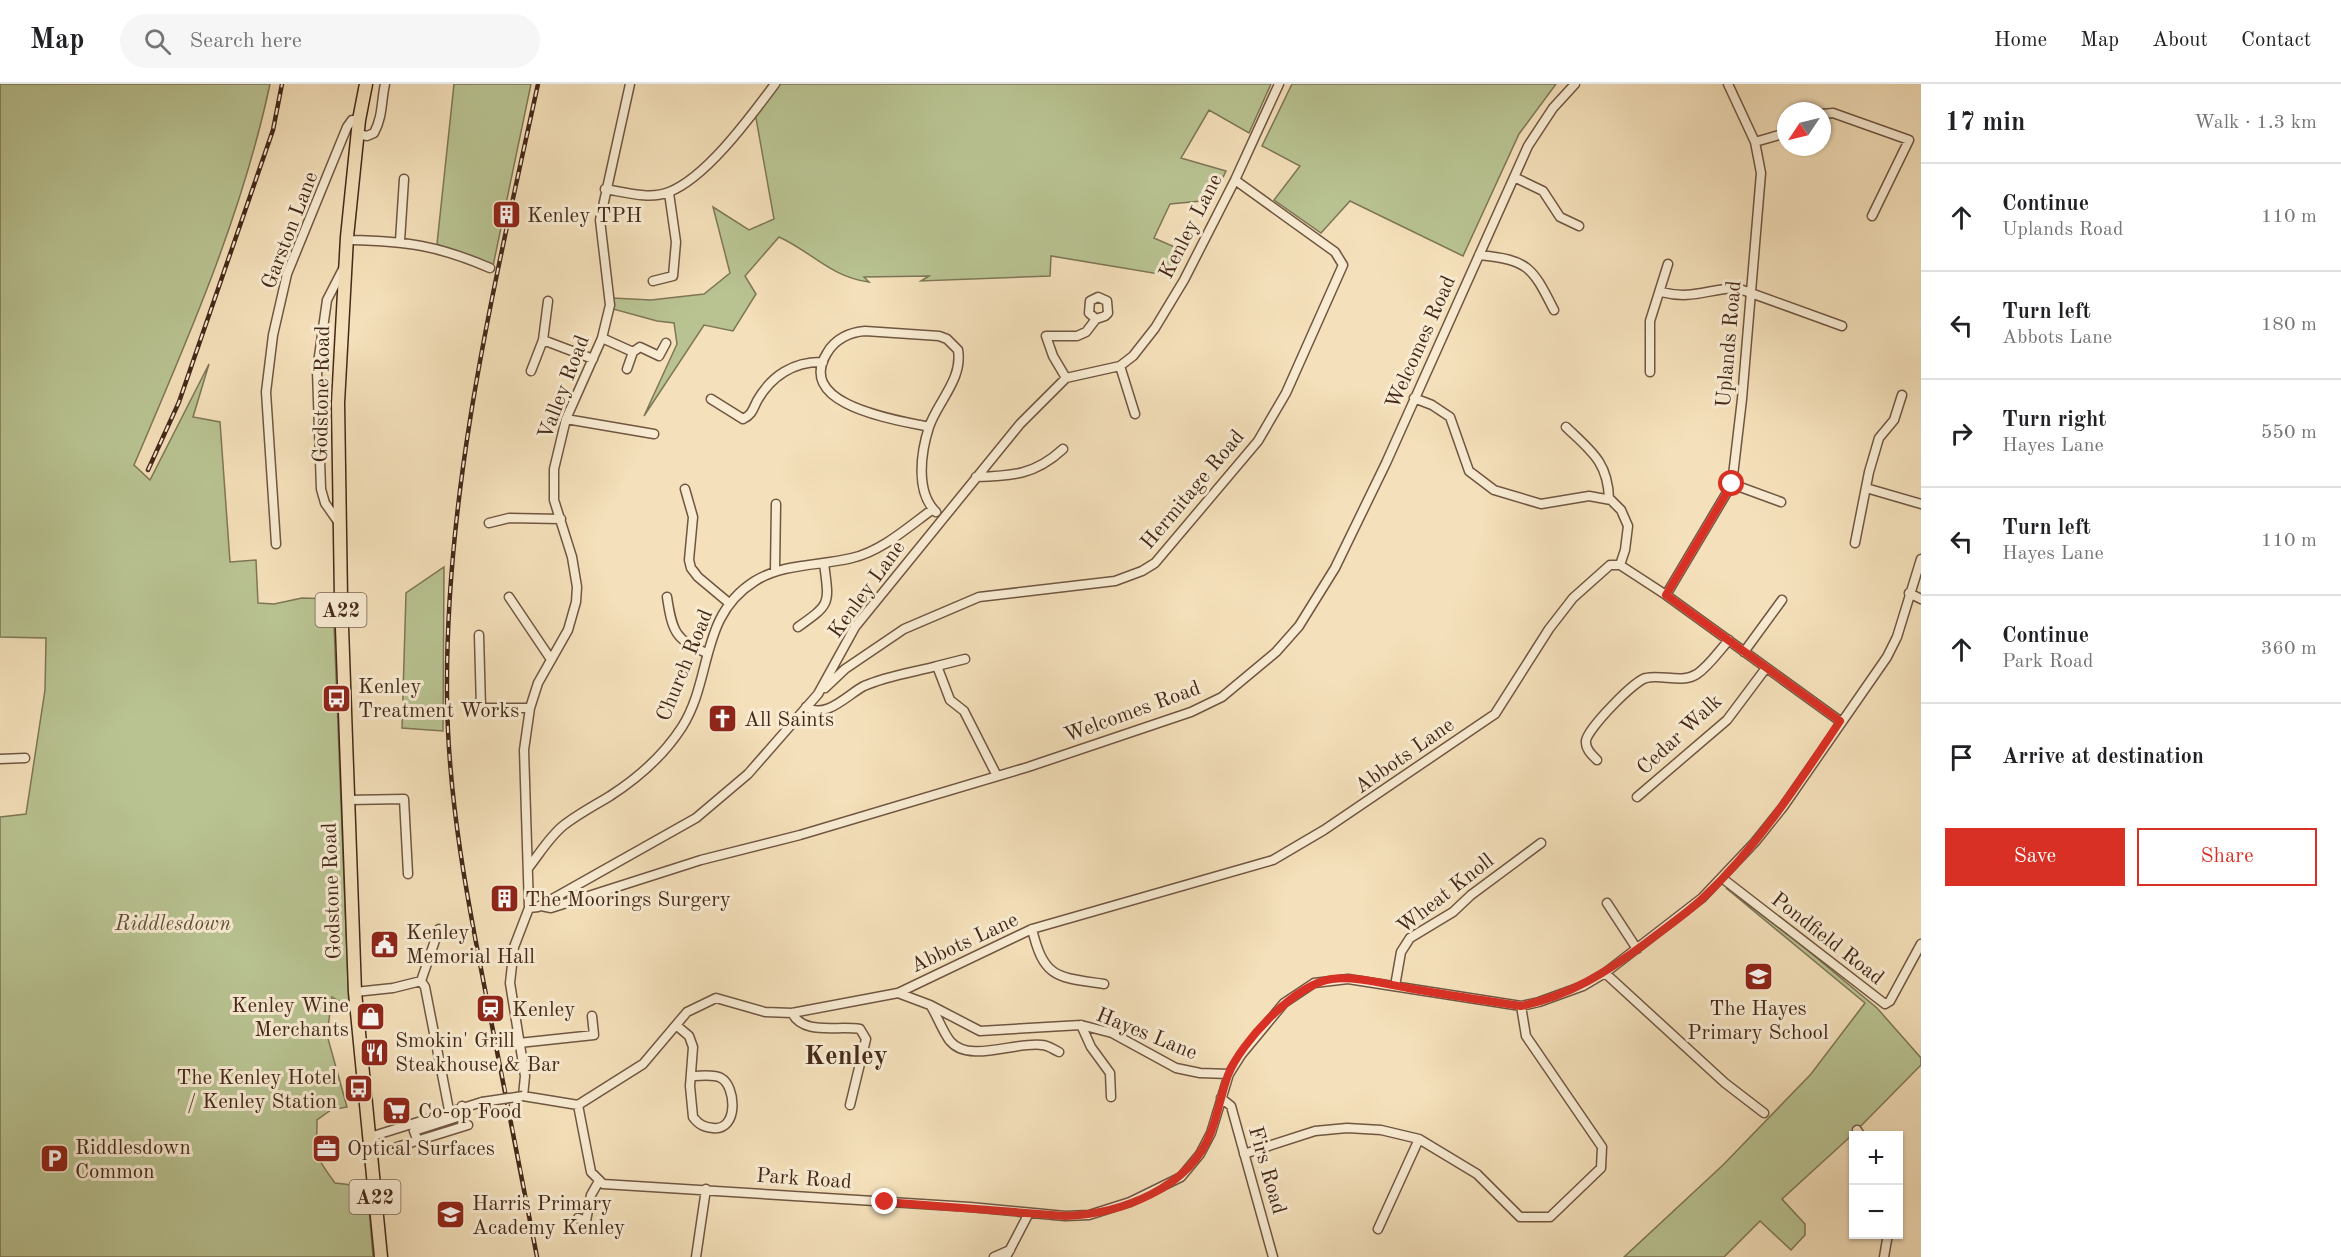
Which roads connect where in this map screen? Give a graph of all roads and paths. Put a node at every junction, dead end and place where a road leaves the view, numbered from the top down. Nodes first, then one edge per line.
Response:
1 (366, 84) edge
2 (385, 84) edge
3 (630, 84) edge
4 (776, 84) edge
5 (1279, 84) edge
6 (1575, 84) edge
7 (1728, 84) edge
8 (1831, 112) edge
9 (359, 120) junction
10 (358, 134) junction
11 (1777, 136) edge
12 (1755, 142) junction
13 (1514, 177) junction
14 (404, 179) dead end
15 (1235, 180) junction
16 (605, 189) junction
17 (669, 193) junction
18 (1872, 216) dead end
19 (1579, 226) dead end
20 (347, 237) junction
21 (400, 241) junction
22 (1479, 255) junction
23 (1668, 264) dead end
24 (345, 266) junction
25 (490, 268) dead end
26 (653, 281) dead end
27 (1751, 291) junction
28 (1661, 292) junction
29 (548, 301) dead end
30 (1554, 310) dead end
31 (1096, 319) dead end
32 (1842, 326) dead end
33 (602, 338) junction
34 (543, 340) junction
35 (666, 343) dead end
36 (633, 352) junction
37 (593, 359) junction
38 (823, 362) junction
39 (1120, 366) junction
40 (627, 369) dead end
41 (531, 371) dead end
42 (1650, 372) dead end
43 (1066, 378) junction
44 (1902, 395) dead end
45 (1414, 398) junction
46 (711, 399) dead end
47 (1135, 414) dead end
48 (566, 419) junction
49 (929, 427) junction
50 (1566, 427) dead end
51 (654, 434) dead end
52 (1063, 449) dead end
53 (976, 477) junction
54 (1732, 484) junction
55 (1866, 488) junction
56 (685, 489) dead end
57 (1609, 499) junction
58 (1781, 502) dead end
59 (776, 504) dead end
60 (1921, 504) edge
61 (933, 509) junction
62 (942, 517) junction
63 (561, 519) junction
64 (340, 523) junction
65 (489, 523) dead end
66 (1855, 543) dead end
67 (276, 544) dead end
68 (1921, 559) edge
69 (824, 563) junction
70 (1620, 565) junction
71 (776, 571) junction
72 (1909, 592) junction
73 (1666, 595) junction
74 (509, 597) dead end
75 (667, 597) dead end
76 (1921, 599) edge
77 (1782, 600) dead end
78 (729, 603) junction
79 (798, 627) dead end
80 (478, 635) dead end
81 (1729, 640) junction
82 (1744, 652) junction
83 (707, 653) junction
84 (550, 658) junction
85 (965, 659) dead end
86 (937, 666) junction
87 (1766, 668) junction
88 (818, 694) junction
89 (806, 707) junction
90 (530, 708) junction
91 (1840, 721) junction
92 (25, 758) dead end
93 (0, 759) edge
94 (1597, 760) dead end
95 (997, 776) junction
96 (1637, 797) dead end
97 (347, 800) junction
98 (1541, 843) dead end
99 (529, 867) junction
100 (408, 874) dead end
101 (1722, 878) junction
102 (1607, 903) dead end
103 (541, 906) junction
104 (529, 908) junction
105 (439, 929) dead end
106 (1032, 929) junction
107 (1921, 944) edge
108 (1637, 949) junction
109 (1605, 973) junction
110 (421, 981) junction
111 (1104, 984) dead end
112 (1395, 986) junction
113 (355, 992) junction
114 (898, 993) junction
115 (930, 1005) junction
116 (1521, 1006) junction
117 (792, 1013) junction
118 (592, 1016) dead end
119 (676, 1025) junction
120 (1081, 1025) junction
121 (519, 1043) junction
122 (1059, 1052) dead end
123 (1229, 1074) junction
124 (693, 1076) junction
125 (523, 1096) junction
126 (1111, 1097) dead end
127 (1221, 1098) junction
128 (578, 1105) junction
129 (850, 1105) dead end
130 (462, 1107) junction
131 (449, 1110) junction
132 (1764, 1113) dead end
133 (468, 1125) dead end
134 (370, 1137) junction
135 (1419, 1139) junction
136 (417, 1140) junction
137 (397, 1147) dead end
138 (1244, 1154) junction
139 (599, 1181) junction
140 (706, 1189) junction
141 (1029, 1213) junction
142 (586, 1221) dead end
143 (1378, 1229) dead end
144 (1887, 1239) edge
145 (1008, 1253) edge
146 (381, 1257) edge
147 (696, 1257) edge
148 (994, 1257) edge
149 (1273, 1257) edge
150 (1884, 1257) edge

1 - 9 highway, Godstone Road / A22
2 - 10 street
3 - 16 street, Valley Road
4 - 17 street
5 - 15 street, Kenley Lane
6 - 13 street, Welcomes Road
7 - 12 street, Uplands Road
8 - 18 street
9 - 10 highway, Godstone Road / A22
9 - 67 street, Garston Lane
10 - 20 highway, Godstone Road / A22
11 - 12 street
12 - 27 street, Uplands Road
13 - 19 street
13 - 22 street, Welcomes Road
14 - 21 street
15 - 39 street, Kenley Lane
15 - 88 street, Hermitage Road
16 - 17 street
16 - 33 street, Valley Road
17 - 26 street
20 - 21 street
20 - 24 highway, Godstone Road / A22
21 - 25 street
22 - 30 street
22 - 45 street, Welcomes Road
23 - 28 street
24 - 64 highway, Godstone Road / A22
24 - 64 street, Godstone Road
27 - 28 street
27 - 32 street
27 - 54 street, Uplands Road
28 - 42 street
29 - 34 street
31 - 43 street
33 - 36 street
33 - 37 street, Valley Road
34 - 37 street
34 - 41 street
35 - 36 street
36 - 40 street
37 - 48 street, Valley Road
38 - 46 street
38 - 49 street
38 - 49 street
39 - 43 street
39 - 47 street
43 - 53 street, Kenley Lane
44 - 55 street
45 - 57 street
45 - 95 street, Welcomes Road
48 - 51 street
48 - 63 street, Valley Road
49 - 61 street
50 - 57 street
52 - 53 street
53 - 62 street, Kenley Lane
54 - 58 street
54 - 73 street, Uplands Road
55 - 60 street
55 - 66 street
56 - 78 street
57 - 70 street
59 - 71 street
61 - 62 street
61 - 69 street, Church Road
62 - 88 street, Kenley Lane
63 - 65 street
63 - 84 street, Valley Road
64 - 97 highway, Godstone Road / A22
68 - 72 street
69 - 71 street, Church Road
69 - 79 street
70 - 73 street
70 - 106 street, Abbots Lane
71 - 78 street, Church Road
72 - 76 street
72 - 91 street
73 - 81 street
74 - 84 street
75 - 83 street
77 - 82 street
78 - 83 street, Church Road
80 - 90 street
81 - 82 street
81 - 94 street
82 - 87 street
83 - 99 street, Church Road
84 - 90 street, Valley Road
85 - 86 street
86 - 89 street
86 - 95 street
87 - 91 street
87 - 96 street, Cedar Walk
88 - 89 street, Kenley Lane
89 - 103 street, Kenley Lane
90 - 99 street, Valley Road
91 - 101 street
92 - 93 street
95 - 103 street, Welcomes Road
97 - 100 street
97 - 113 highway, Godstone Road / A22
98 - 112 street, Wheat Knoll
99 - 104 street, Valley Road
101 - 107 street, Pondfield Road
101 - 108 street
102 - 108 street
103 - 104 street, Kenley Lane
104 - 121 street
105 - 110 street
106 - 111 street
106 - 114 street, Abbots Lane
108 - 109 street
109 - 116 street
109 - 132 street
110 - 113 street
110 - 131 street
112 - 116 street
112 - 123 street
113 - 134 highway, Godstone Road / A22
114 - 115 street, Hayes Lane
114 - 117 street
115 - 120 street, Hayes Lane
115 - 122 street
116 - 135 street
117 - 119 street
117 - 129 street
118 - 121 street
119 - 124 street
119 - 128 street
120 - 123 street, Hayes Lane
120 - 126 street
121 - 125 street
123 - 127 street, Park Road
124 - 124 street
125 - 128 street
125 - 130 street, bridge
127 - 138 street, Firs Road
127 - 141 street, Park Road
128 - 139 street
130 - 131 street
130 - 136 street
131 - 134 street
133 - 136 street
134 - 146 highway, Godstone Road / A22
135 - 138 street
135 - 143 street
136 - 137 street
138 - 149 street, Firs Road
139 - 140 street, Park Road
139 - 142 street
140 - 141 street, Park Road
140 - 147 street
141 - 145 street
144 - 150 street
145 - 148 street

